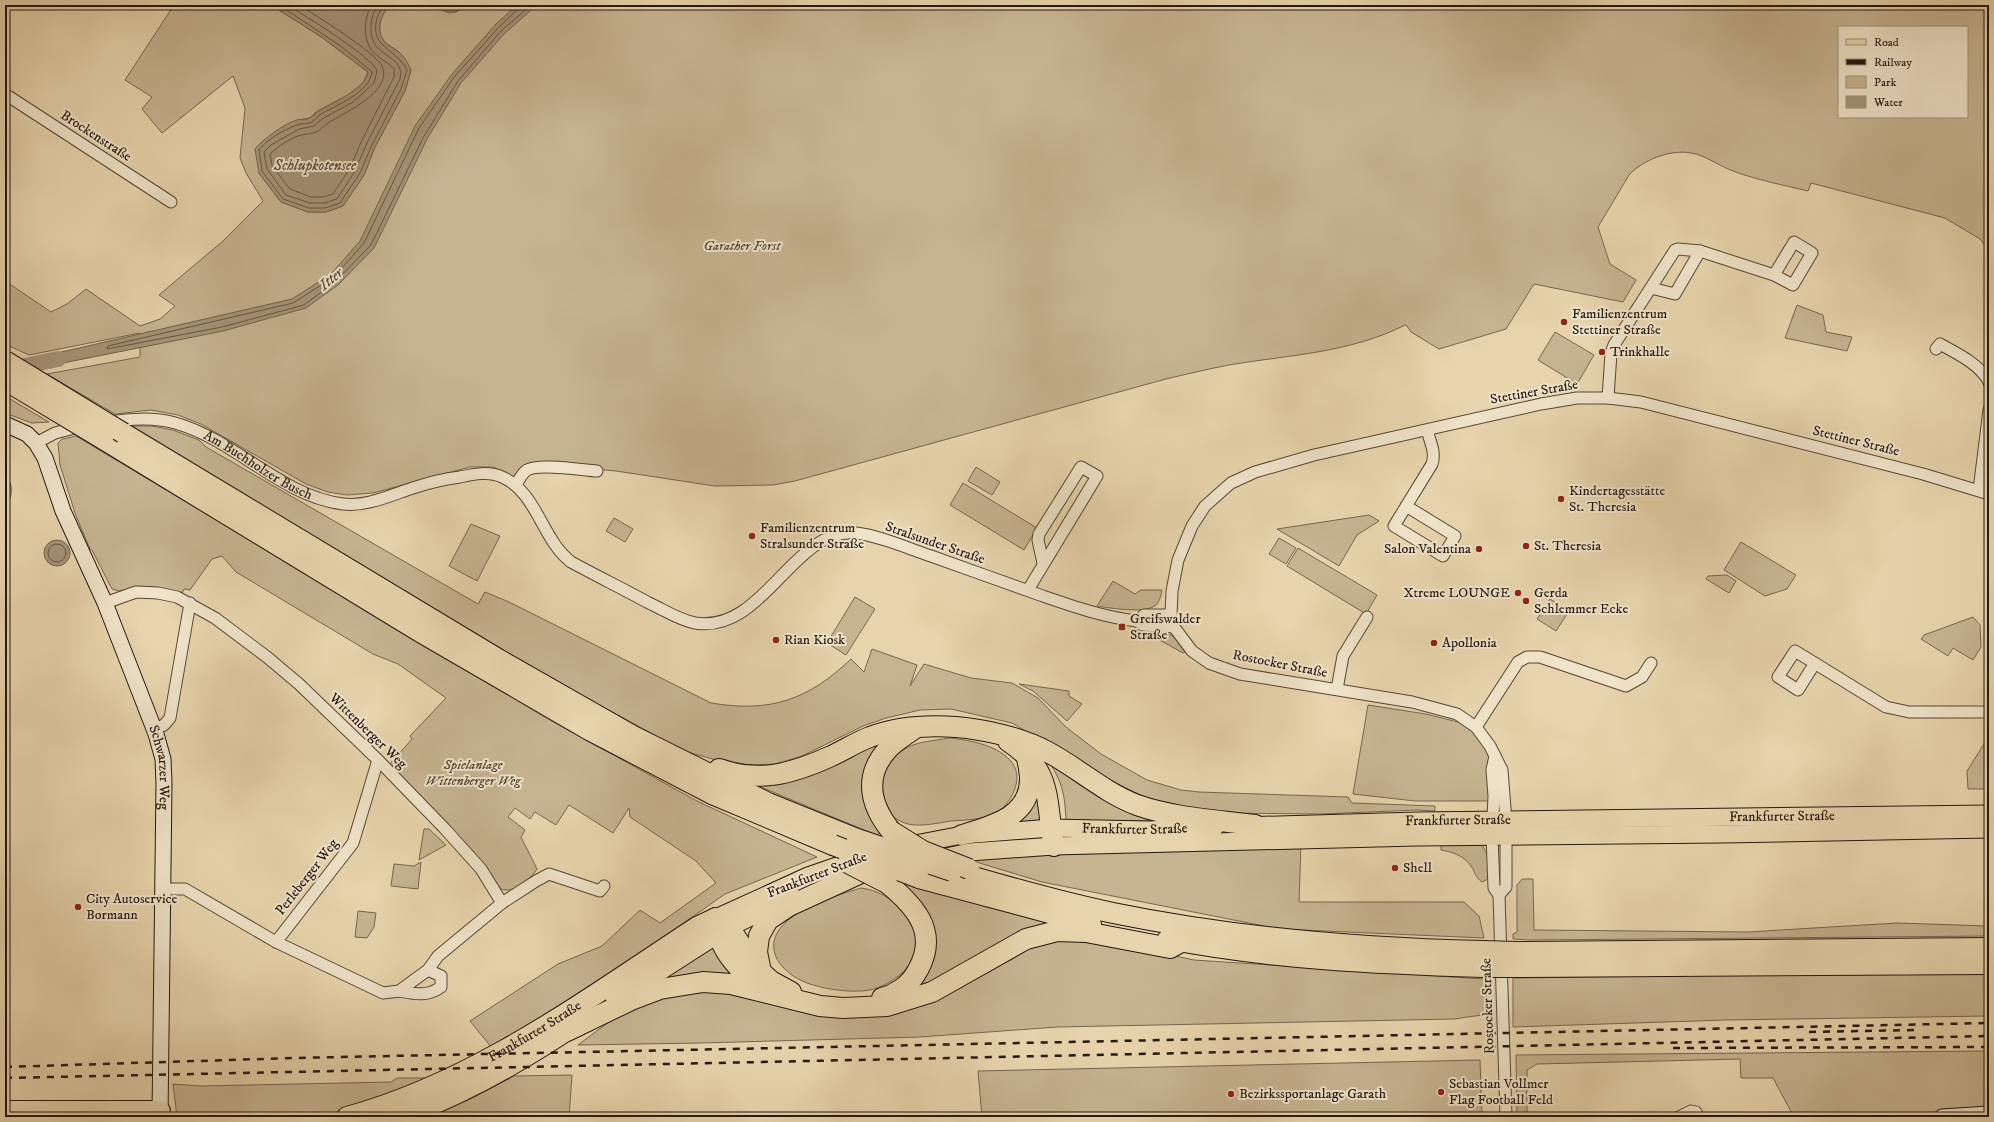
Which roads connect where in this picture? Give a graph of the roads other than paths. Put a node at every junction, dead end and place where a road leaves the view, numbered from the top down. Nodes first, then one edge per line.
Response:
1 (5, 94) edge
2 (171, 202) dead end
3 (1700, 251) junction
4 (1774, 274) dead end
5 (1651, 288) junction
6 (1936, 348) dead end
7 (5, 361) edge
8 (5, 380) edge
9 (1989, 382) edge
10 (1608, 398) junction
11 (1989, 410) edge
12 (5, 424) edge
13 (1427, 430) junction
14 (36, 443) junction
15 (597, 471) dead end
16 (516, 485) junction
17 (1984, 492) edge
18 (529, 503) joint
19 (1406, 506) junction
20 (1043, 563) junction
21 (1028, 590) junction
22 (105, 603) junction
23 (190, 603) junction
24 (1171, 614) junction
25 (1367, 617) dead end
26 (1137, 621) junction
27 (1174, 627) junction
28 (1651, 663) dead end
29 (1815, 663) dead end
30 (1337, 690) junction
31 (1989, 712) edge
32 (1476, 727) junction
33 (915, 728) junction
34 (155, 729) junction
35 (633, 736) junction
36 (1025, 748) junction
37 (378, 760) junction
38 (1989, 814) edge
39 (1255, 825) junction
40 (1499, 829) junction
41 (1989, 829) edge
42 (1056, 834) junction
43 (962, 835) junction
44 (827, 848) junction
45 (961, 870) junction
46 (861, 873) junction
47 (604, 886) dead end
48 (162, 889) junction
49 (502, 903) junction
50 (721, 926) junction
51 (276, 942) junction
52 (1181, 942) junction
53 (1989, 948) edge
54 (1483, 959) junction
55 (1517, 959) junction
56 (1989, 964) edge
57 (428, 970) junction
58 (761, 972) junction
59 (399, 991) junction
60 (768, 992) junction
61 (567, 1031) junction
62 (5, 1111) edge
63 (160, 1114) edge
64 (1989, 1114) edge
65 (347, 1117) edge
66 (401, 1117) edge
67 (1506, 1117) edge
68 (1679, 1117) edge
69 (1698, 1117) edge
70 (1942, 1117) edge

1 - 2 street, Brockenstraße
3 - 4 street
3 - 5 street
3 - 5 street
5 - 10 street
6 - 9 street
7 - 35 highway, bridge
8 - 44 highway, bridge
10 - 13 street, Stettiner Straße
10 - 17 street, Stettiner Straße
11 - 17 street
12 - 14 main road
13 - 19 street
13 - 24 street, Stettiner Straße
14 - 16 street, Am Buchholzer Busch
14 - 22 main road, Schwarzer Weg
15 - 16 street
16 - 18 street, Am Buchholzer Busch
18 - 21 street, Stralsunder Straße
19 - 19 street
20 - 20 street
20 - 21 street
21 - 26 street, Stralsunder Straße
22 - 23 street, Wittenberger Weg
22 - 34 main road, Schwarzer Weg
23 - 34 street
23 - 37 street, Wittenberger Weg
24 - 26 street, Stralsunder Straße
24 - 27 street, Rostocker Straße
25 - 30 street, Rostocker Straße
26 - 27 street, Stralsunder Straße
27 - 30 street, Rostocker Straße
28 - 32 street
29 - 31 street
30 - 32 street, Rostocker Straße
32 - 40 street, Rostocker Straße
33 - 35 highway
33 - 36 highway
33 - 45 highway, bridge
34 - 48 main road, Schwarzer Weg
35 - 45 highway, bridge
36 - 39 highway
36 - 42 highway
36 - 43 highway
37 - 49 street, Wittenberger Weg
37 - 51 street, Perleberger Weg
38 - 40 main road, Frankfurter Straße
39 - 40 main road, Frankfurter Straße
39 - 42 main road, Frankfurter Straße
40 - 41 main road, Frankfurter Straße
40 - 42 main road, Frankfurter Straße
40 - 67 street, Rostocker Straße
42 - 43 main road, Frankfurter Straße
42 - 46 main road, Frankfurter Straße
43 - 50 main road, Frankfurter Straße
44 - 52 highway, bridge
44 - 58 highway, bridge
45 - 54 highway
46 - 50 main road, Frankfurter Straße
46 - 58 highway
47 - 49 street
48 - 51 street
48 - 63 main road, Schwarzer Weg
49 - 57 street
50 - 58 highway
50 - 60 highway
50 - 61 highway, Frankfurter Straße
50 - 65 highway, Frankfurter Straße
51 - 59 street
52 - 54 highway
52 - 60 highway
53 - 55 highway
54 - 55 highway, bridge
55 - 56 highway
57 - 59 street
57 - 59 street
60 - 61 highway
61 - 66 highway, Frankfurter Straße
62 - 63 highway
64 - 70 main road
68 - 69 street

